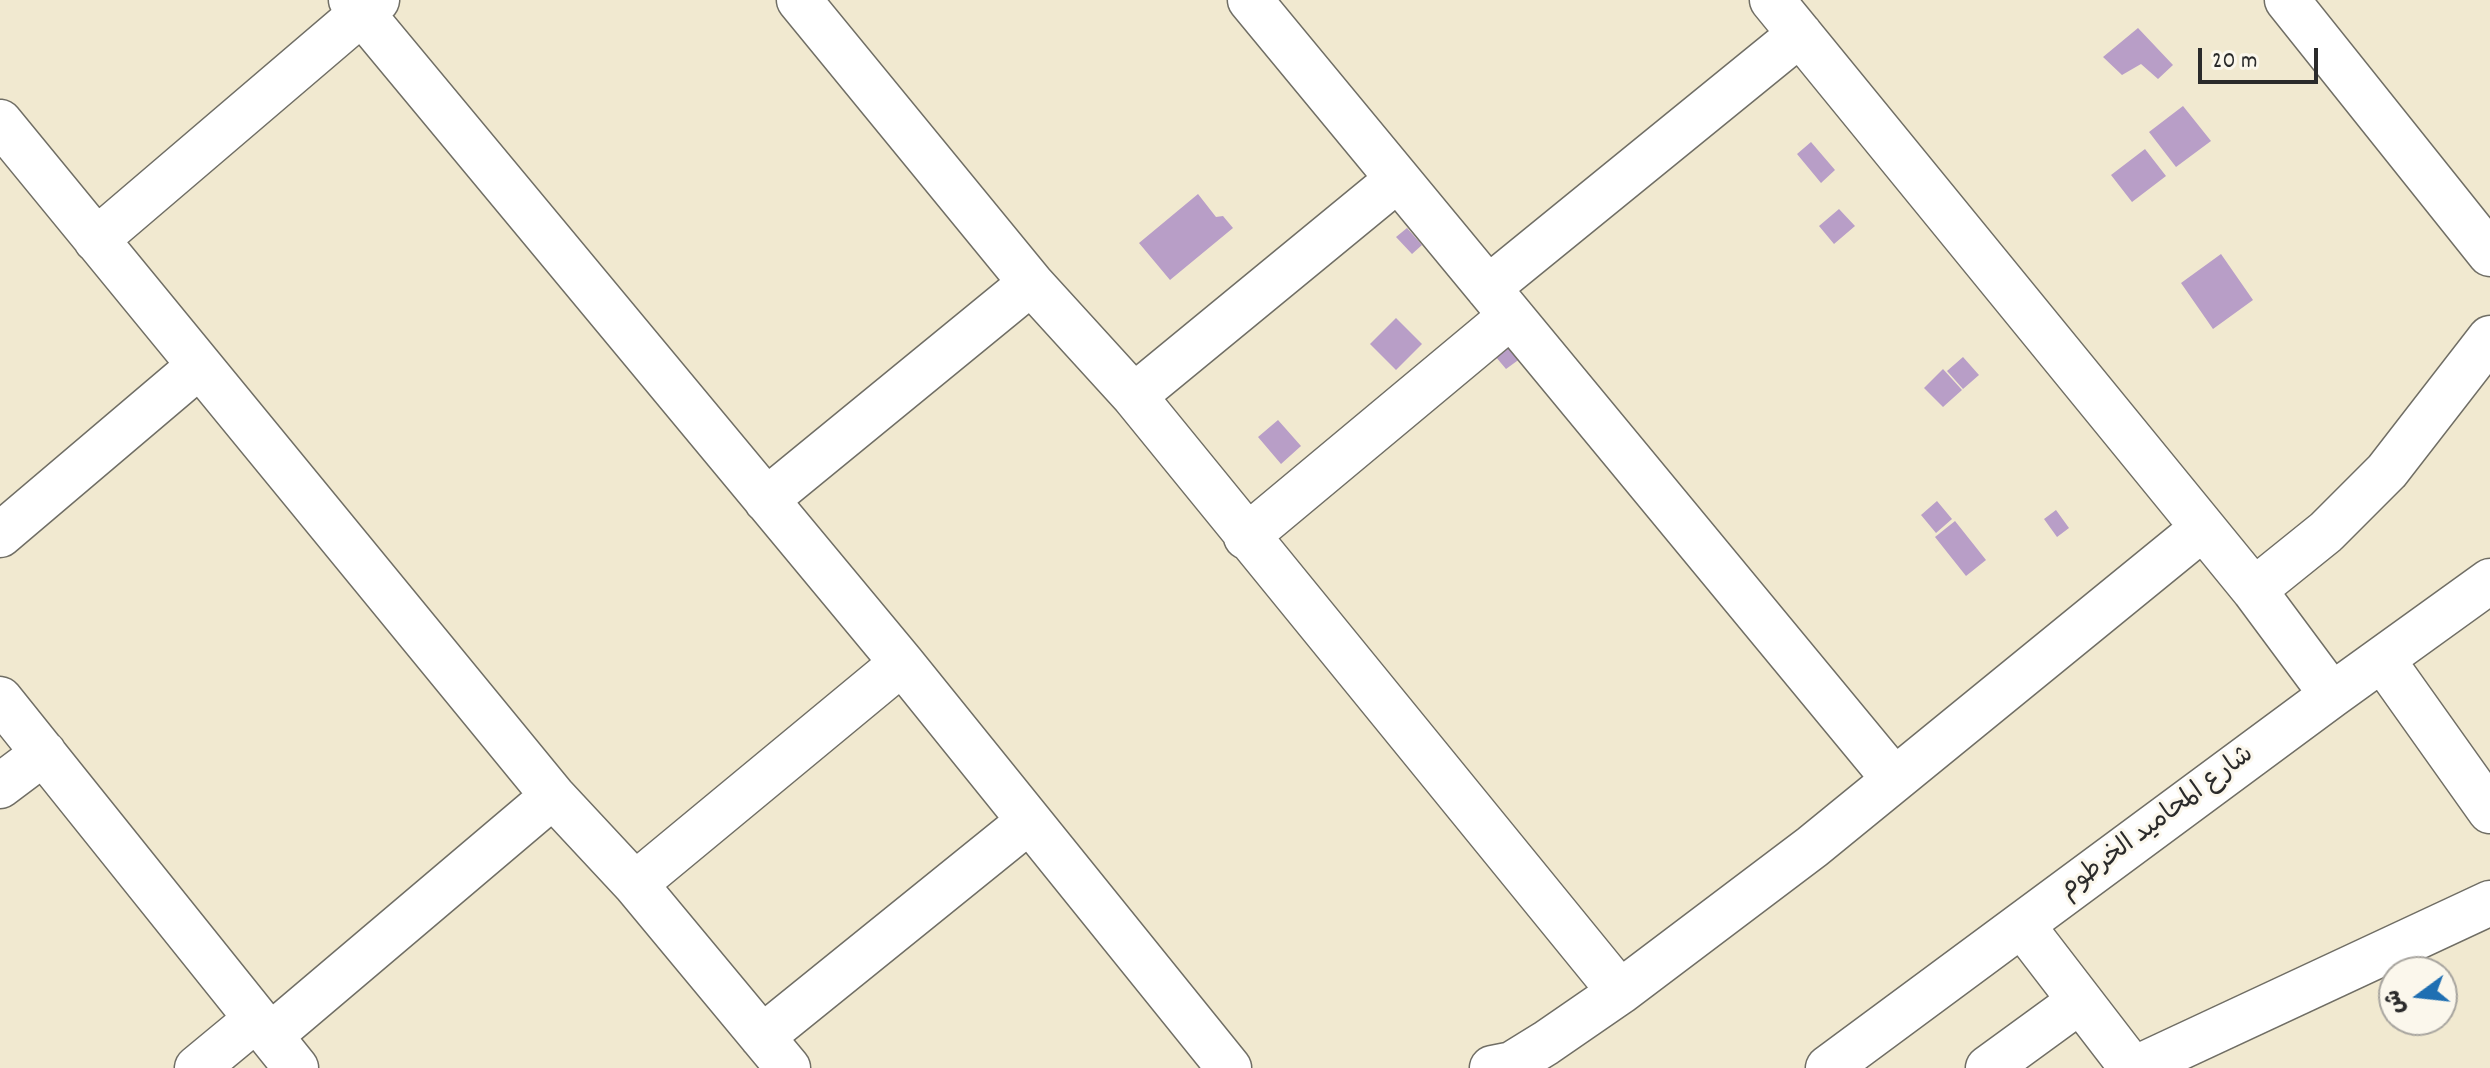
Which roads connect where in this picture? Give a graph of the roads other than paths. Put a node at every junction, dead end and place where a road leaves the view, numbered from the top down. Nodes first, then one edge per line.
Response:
1 (799, 0) edge
2 (1250, 0) edge
3 (1772, 0) edge
4 (2287, 0) edge
5 (363, 4) edge
6 (1800, 34) junction
7 (0, 122) edge
8 (1398, 179) junction
9 (96, 240) junction
10 (2490, 254) edge
11 (1031, 283) junction
12 (1500, 302) junction
13 (2490, 338) edge
14 (198, 367) junction
15 (1134, 396) junction
16 (766, 500) junction
17 (2203, 528) junction
18 (0, 535) edge
19 (1246, 537) junction
20 (2490, 581) edge
21 (2254, 590) junction
22 (2382, 659) junction
23 (902, 663) junction
24 (2332, 695) junction
25 (0, 699) edge
26 (44, 753) junction
27 (1894, 779) junction
28 (0, 786) edge
29 (553, 796) junction
30 (2490, 811) edge
31 (1028, 822) junction
32 (635, 884) junction
33 (2490, 903) edge
34 (2022, 925) junction
35 (1620, 992) junction
36 (2080, 1001) junction
37 (274, 1041) edge
38 (775, 1053) edge
39 (197, 1068) edge
40 (1229, 1068) edge
41 (1492, 1068) edge
42 (1828, 1068) edge
43 (1988, 1068) edge
44 (2134, 1068) edge

1 - 11 street
2 - 8 street
3 - 6 street
4 - 10 street
5 - 9 street
5 - 16 street
6 - 12 street
6 - 17 street
7 - 9 street
8 - 12 street
8 - 15 street
9 - 14 street
11 - 15 street
11 - 16 street
12 - 19 street
12 - 27 street
13 - 21 street
14 - 18 street
14 - 29 street
15 - 19 street
16 - 23 street
17 - 21 street
17 - 27 street
19 - 35 street
20 - 22 street, شارع المحاميد الخرطوم
21 - 24 street
22 - 24 street, شارع المحاميد الخرطوم
22 - 30 street
23 - 31 street
23 - 32 street
24 - 34 street, شارع المحاميد الخرطوم
25 - 26 street
26 - 28 street
26 - 37 street
27 - 35 street
29 - 32 street
29 - 37 street
31 - 38 street
31 - 40 street
32 - 38 street
33 - 44 street
34 - 36 street
34 - 42 street, شارع المحاميد الخرطوم
35 - 41 street
36 - 43 street
36 - 44 street
37 - 39 street

